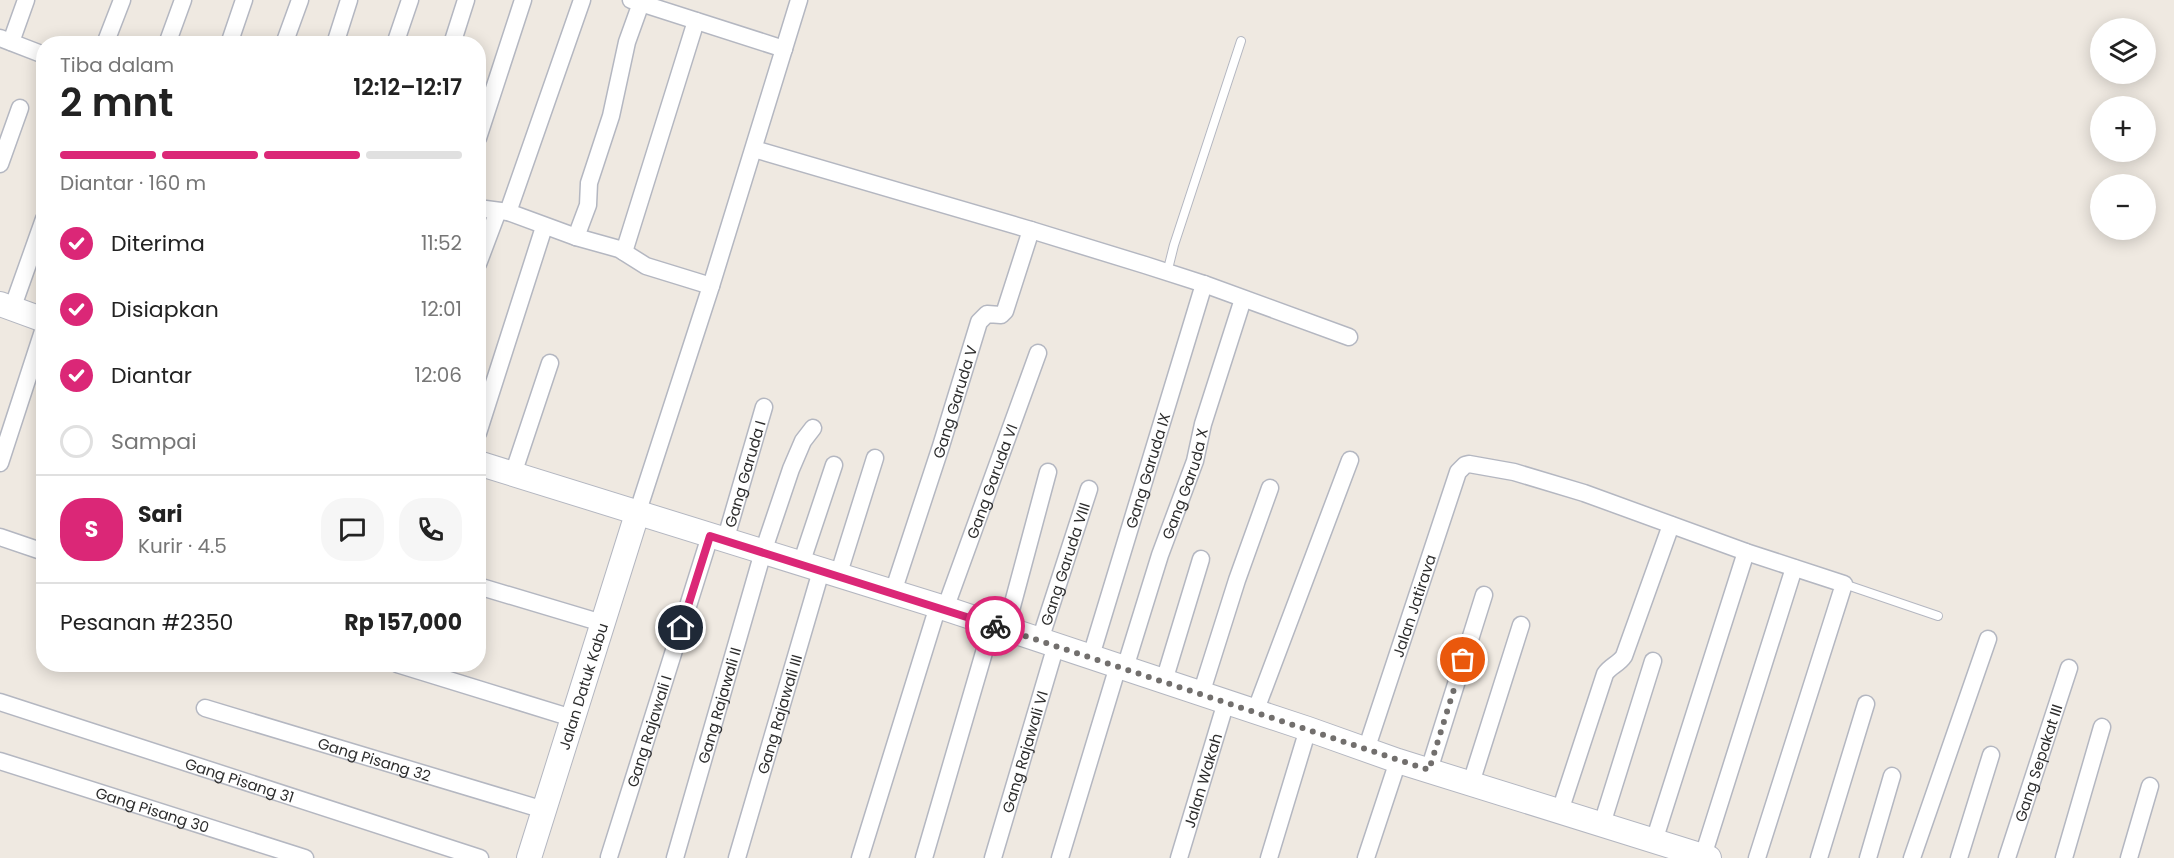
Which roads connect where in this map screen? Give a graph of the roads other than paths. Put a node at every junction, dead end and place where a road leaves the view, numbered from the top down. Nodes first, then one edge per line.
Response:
1 (26, 0) edge
2 (122, 0) edge
3 (183, 0) edge
4 (244, 0) edge
5 (300, 0) edge
6 (349, 0) edge
7 (410, 0) edge
8 (466, 0) edge
9 (523, 0) edge
10 (582, 0) edge
11 (799, 0) edge
12 (636, 2) edge
13 (696, 21) junction
14 (108, 36) edge
15 (170, 36) edge
16 (231, 36) edge
17 (287, 36) edge
18 (338, 36) edge
19 (398, 36) edge
20 (455, 36) edge
21 (6, 40) edge
22 (1241, 41) dead end
23 (784, 49) junction
24 (36, 52) edge
25 (20, 108) dead end
26 (486, 113) edge
27 (754, 149) junction
28 (0, 164) edge
29 (486, 209) edge
30 (503, 211) junction
31 (544, 227) junction
32 (1031, 230) junction
33 (576, 237) junction
34 (36, 238) edge
35 (486, 247) edge
36 (624, 252) junction
37 (1167, 273) junction
38 (1204, 284) junction
39 (711, 286) junction
40 (1243, 299) junction
41 (6, 307) edge
42 (36, 317) edge
43 (1349, 337) dead end
44 (36, 353) edge
45 (1038, 353) dead end
46 (550, 363) dead end
47 (764, 407) dead end
48 (486, 408) edge
49 (813, 428) dead end
50 (875, 458) dead end
51 (1350, 460) dead end
52 (0, 463) edge
53 (834, 465) dead end
54 (486, 466) edge
55 (1048, 472) dead end
56 (513, 474) junction
57 (1270, 488) dead end
58 (1089, 489) dead end
59 (637, 514) junction
60 (1671, 525) junction
61 (0, 537) edge
62 (717, 538) junction
63 (36, 549) edge
64 (763, 552) junction
65 (1746, 552) junction
66 (1202, 559) dead end
67 (1794, 568) junction
68 (820, 570) junction
69 (1844, 584) junction
70 (486, 588) edge
71 (893, 592) junction
72 (1484, 595) dead end
73 (942, 608) junction
74 (1938, 616) dead end
75 (602, 623) junction
76 (1521, 625) dead end
77 (999, 627) junction
78 (1988, 639) dead end
79 (1048, 643) junction
80 (1091, 656) junction
81 (1653, 661) dead end
82 (1122, 667) junction
83 (2069, 668) dead end
84 (423, 672) edge
85 (1164, 681) junction
86 (1201, 694) junction
87 (1226, 702) junction
88 (1, 703) edge
89 (1866, 704) dead end
90 (205, 708) dead end
91 (1256, 712) junction
92 (572, 718) junction
93 (2102, 727) dead end
94 (1308, 729) junction
95 (1366, 750) junction
96 (1991, 755) dead end
97 (0, 761) edge
98 (1398, 761) junction
99 (1429, 770) junction
100 (1892, 776) dead end
101 (1471, 783) junction
102 (2150, 786) dead end
103 (544, 810) junction
104 (1560, 811) junction
105 (1602, 824) junction
106 (1654, 841) junction
107 (609, 857) edge
108 (1706, 857) edge
109 (305, 858) edge
110 (480, 858) edge
111 (529, 858) edge
112 (675, 858) edge
113 (737, 858) edge
114 (860, 858) edge
115 (924, 858) edge
116 (993, 858) edge
117 (1060, 858) edge
118 (1179, 858) edge
119 (1269, 858) edge
120 (1366, 858) edge
121 (1757, 858) edge
122 (1819, 858) edge
123 (1868, 858) edge
124 (1912, 858) edge
125 (1959, 858) edge
126 (2007, 858) edge
127 (2064, 858) edge
128 (2129, 858) edge

1 - 21 street
2 - 14 street
3 - 15 street
4 - 16 street
5 - 17 street
6 - 18 street
7 - 19 street
8 - 20 street
9 - 26 street
10 - 30 street
11 - 23 street
12 - 13 street
12 - 33 street
13 - 23 street
13 - 36 street
21 - 24 street
22 - 37 lane
23 - 27 street
25 - 28 street
27 - 32 street
27 - 39 street
29 - 30 street
30 - 31 street
30 - 35 street
31 - 33 street
31 - 48 street
32 - 37 street
32 - 71 street, Gang Garuda V
33 - 36 street
34 - 41 street
36 - 39 street
37 - 38 street
38 - 40 street
38 - 80 street, Gang Garuda IX
39 - 59 street
40 - 43 street
40 - 82 street, Gang Garuda X
41 - 42 street
44 - 52 street
45 - 73 street, Gang Garuda VI
46 - 56 street
47 - 62 street, Gang Garuda I
49 - 64 street, Gang Rajawali II
50 - 68 street
51 - 91 street
53 - 68 street
54 - 56 street
55 - 77 street
56 - 59 street
57 - 86 street
58 - 79 street, Gang Garuda VIII
59 - 62 street
59 - 75 street, Jalan Datuk Kabu
60 - 65 street
60 - 95 street, Jalan Jatirava
60 - 104 street
61 - 63 street
62 - 64 street
62 - 107 street, Gang Rajawali I
64 - 68 street
64 - 112 street, Gang Rajawali II
65 - 67 street
65 - 106 street
66 - 85 street
67 - 69 street
67 - 108 street
68 - 71 street
68 - 113 street, Gang Rajawali III
69 - 74 lane
69 - 121 street
70 - 75 street
71 - 73 street
72 - 99 street
73 - 77 street
73 - 114 street, Gang Garuda VI
75 - 92 street, Jalan Datuk Kabu
76 - 101 street
77 - 79 street
77 - 115 street
78 - 124 street
79 - 80 street
79 - 116 street, Gang Rajawali VI
80 - 82 street
81 - 105 street
82 - 85 street
82 - 117 street, Gang Garuda X
83 - 126 street, Gang Sepakat III
84 - 92 street
85 - 86 street
86 - 87 street
87 - 91 street
87 - 118 street, Jalan Wakah
88 - 110 street, Gang Pisang 31
89 - 122 street
90 - 103 street, Gang Pisang 32
91 - 94 street
92 - 103 street, Jalan Datuk Kabu
93 - 127 street
94 - 95 street
94 - 119 street
95 - 98 street
96 - 125 street
97 - 109 street, Gang Pisang 30
98 - 99 street
98 - 120 street
99 - 101 street
100 - 123 street
101 - 104 street
102 - 128 street
103 - 111 street, Jalan Datuk Kabu
104 - 105 street
105 - 106 street
106 - 108 street

